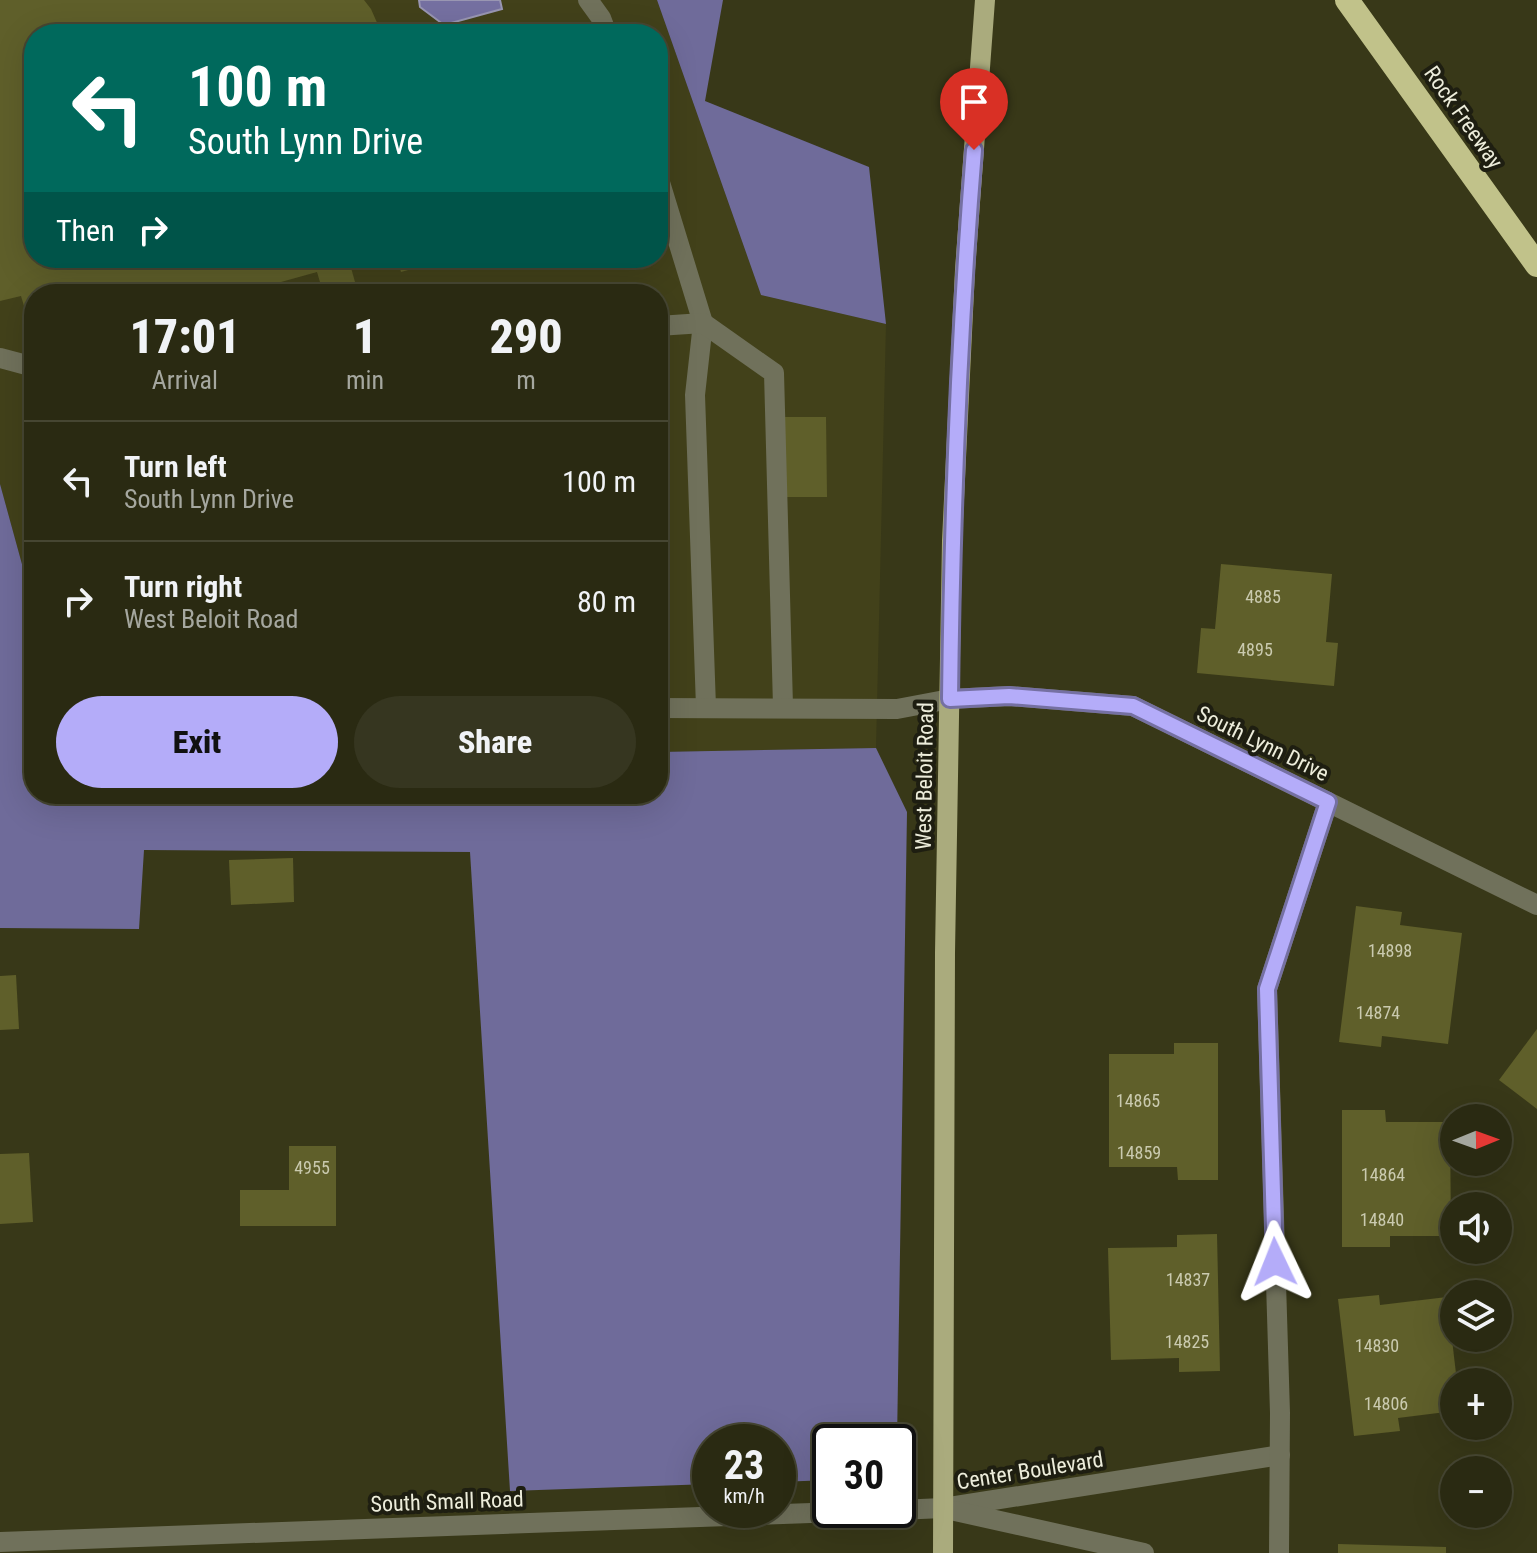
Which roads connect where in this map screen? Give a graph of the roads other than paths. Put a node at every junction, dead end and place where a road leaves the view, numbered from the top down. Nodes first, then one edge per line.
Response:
1 (588, 0) edge
2 (985, 0) edge
3 (1347, 0) edge
4 (603, 24) edge
5 (668, 209) edge
6 (1537, 265) edge
7 (703, 323) junction
8 (668, 325) edge
9 (0, 358) edge
10 (24, 364) edge
11 (950, 699) junction
12 (783, 706) junction
13 (706, 707) junction
14 (668, 708) edge
15 (1328, 802) junction
16 (1537, 905) edge
17 (1280, 1455) junction
18 (943, 1508) junction
19 (916, 1509) edge
20 (812, 1513) edge
21 (0, 1542) edge
22 (943, 1553) edge
23 (1144, 1553) edge
24 (1279, 1553) edge

1 - 4 street
2 - 11 main road, West Beloit Road
3 - 6 highway, Rock Freeway
5 - 7 street
7 - 8 street
7 - 12 street
7 - 13 street
9 - 10 street
11 - 12 street, South Lynn Drive
11 - 15 street, South Lynn Drive
11 - 18 main road, West Beloit Road
12 - 13 street, South Lynn Drive
13 - 14 street, South Lynn Drive
15 - 16 street, South Lynn Drive
15 - 17 street
17 - 18 street, Center Boulevard
17 - 24 street
18 - 19 street, South Small Road
18 - 22 main road, West Beloit Road
18 - 23 street, Center Boulevard
20 - 21 street, South Small Road

